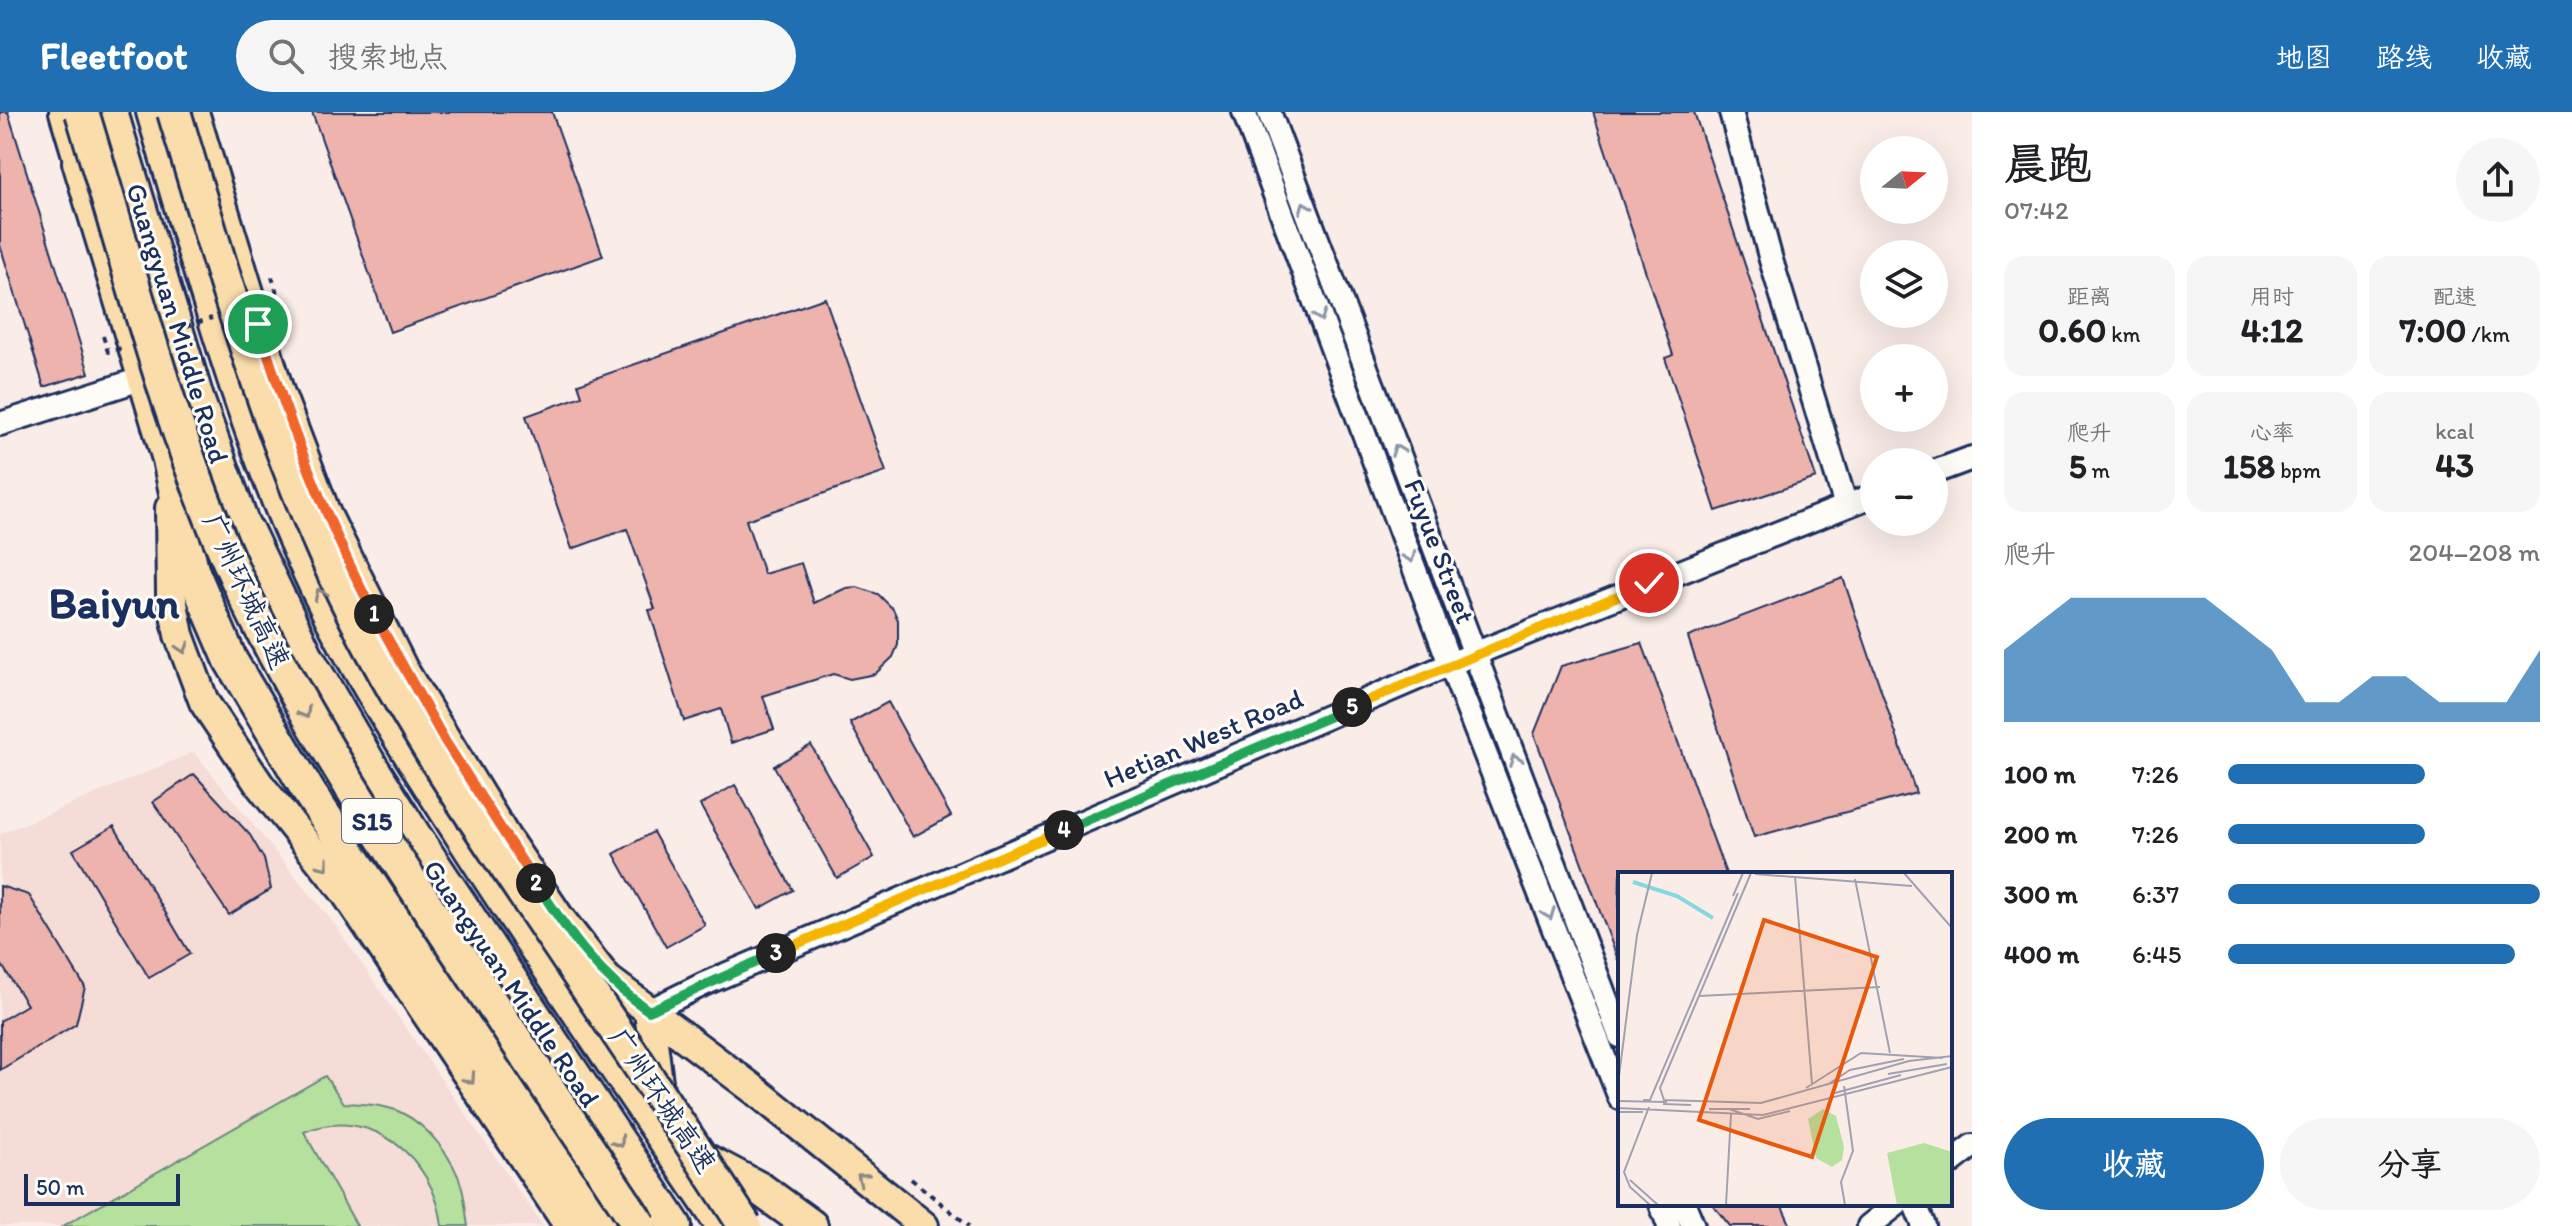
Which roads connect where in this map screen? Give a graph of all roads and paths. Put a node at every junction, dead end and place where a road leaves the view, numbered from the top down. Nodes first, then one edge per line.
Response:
1 (64, 112) edge
2 (82, 112) edge
3 (89, 112) edge
4 (113, 112) edge
5 (153, 112) edge
6 (174, 112) edge
7 (194, 112) edge
8 (1244, 112) edge
9 (1269, 112) edge
10 (1731, 112) edge
11 (79, 162) junction
12 (272, 277) dead end
13 (250, 305) dead end
14 (222, 315) dead end
15 (103, 336) dead end
16 (174, 338) junction
17 (137, 343) dead end
18 (144, 378) junction
19 (0, 424) edge
20 (258, 449) junction
21 (1972, 458) edge
22 (169, 459) junction
23 (1948, 467) edge
24 (1860, 500) edge
25 (1846, 506) junction
26 (326, 514) junction
27 (247, 531) junction
28 (1474, 654) junction
29 (1450, 664) junction
30 (346, 726) junction
31 (1543, 833) junction
32 (506, 838) junction
33 (1521, 842) junction
34 (509, 909) junction
35 (500, 964) junction
36 (649, 1011) junction
37 (1618, 1031) edge
38 (520, 1074) junction
39 (1618, 1093) edge
40 (664, 1138) junction
41 (1972, 1146) edge
42 (1952, 1161) edge
43 (911, 1179) dead end
44 (1662, 1206) edge
45 (1685, 1206) edge
46 (1894, 1206) edge
47 (1916, 1206) edge
48 (569, 1226) edge
49 (599, 1226) edge
50 (622, 1226) edge
51 (640, 1226) edge
52 (675, 1226) edge
53 (723, 1226) edge
54 (745, 1226) edge
55 (811, 1226) edge
56 (924, 1226) edge
57 (969, 1226) edge
58 (1669, 1226) edge
59 (1693, 1226) edge
60 (1869, 1226) edge
61 (1924, 1226) edge

1 - 11 main road
2 -> 51 highway, 广州环城高速 / S15, bridge
3 - 11 highway
4 - 16 main road, Guangyuan Middle Road
5 - 20 highway, Guangyuan Middle Road
6 - 54 highway, 广州环城高速, bridge
7 - 26 main road
8 -> 29 street, Fuyue Street
28 -> 9 street, Fuyue Street
10 - 25 street
11 - 18 highway
12 - 13 path, bridge
14 - 16 path, bridge
15 - 17 path, bridge
16 - 22 main road
16 - 27 main road, Guangyuan Middle Road
18 - 19 street
18 - 22 highway
20 - 26 main road
34 -> 20 highway, Guangyuan Middle Road
21 - 23 street
22 - 27 highway
22 -> 48 main road
22 - 49 highway
24 - 25 street, Hetian West Road
25 - 28 street, Hetian West Road
26 - 32 main road
27 - 30 highway, Guangyuan Middle Road
28 - 29 street, Hetian West Road
31 -> 28 street, Fuyue Street
29 - 33 street, Fuyue Street
29 - 36 street, Hetian West Road
30 - 35 highway, Guangyuan Middle Road
30 - 38 main road
31 - 33 street
31 - 37 street, Fuyue Street
32 - 34 main road
32 - 36 main road
33 -> 39 street, Fuyue Street
34 - 40 highway, Guangyuan Middle Road
35 - 38 main road
35 -> 52 highway, Guangyuan Middle Road
36 - 40 main road
56 -> 36 main road
38 - 50 main road
40 - 53 highway, Guangyuan Middle Road
40 - 55 highway
41 - 42 street
43 - 57 path
44 - 58 street
45 - 59 street
46 - 60 street
47 - 61 street

